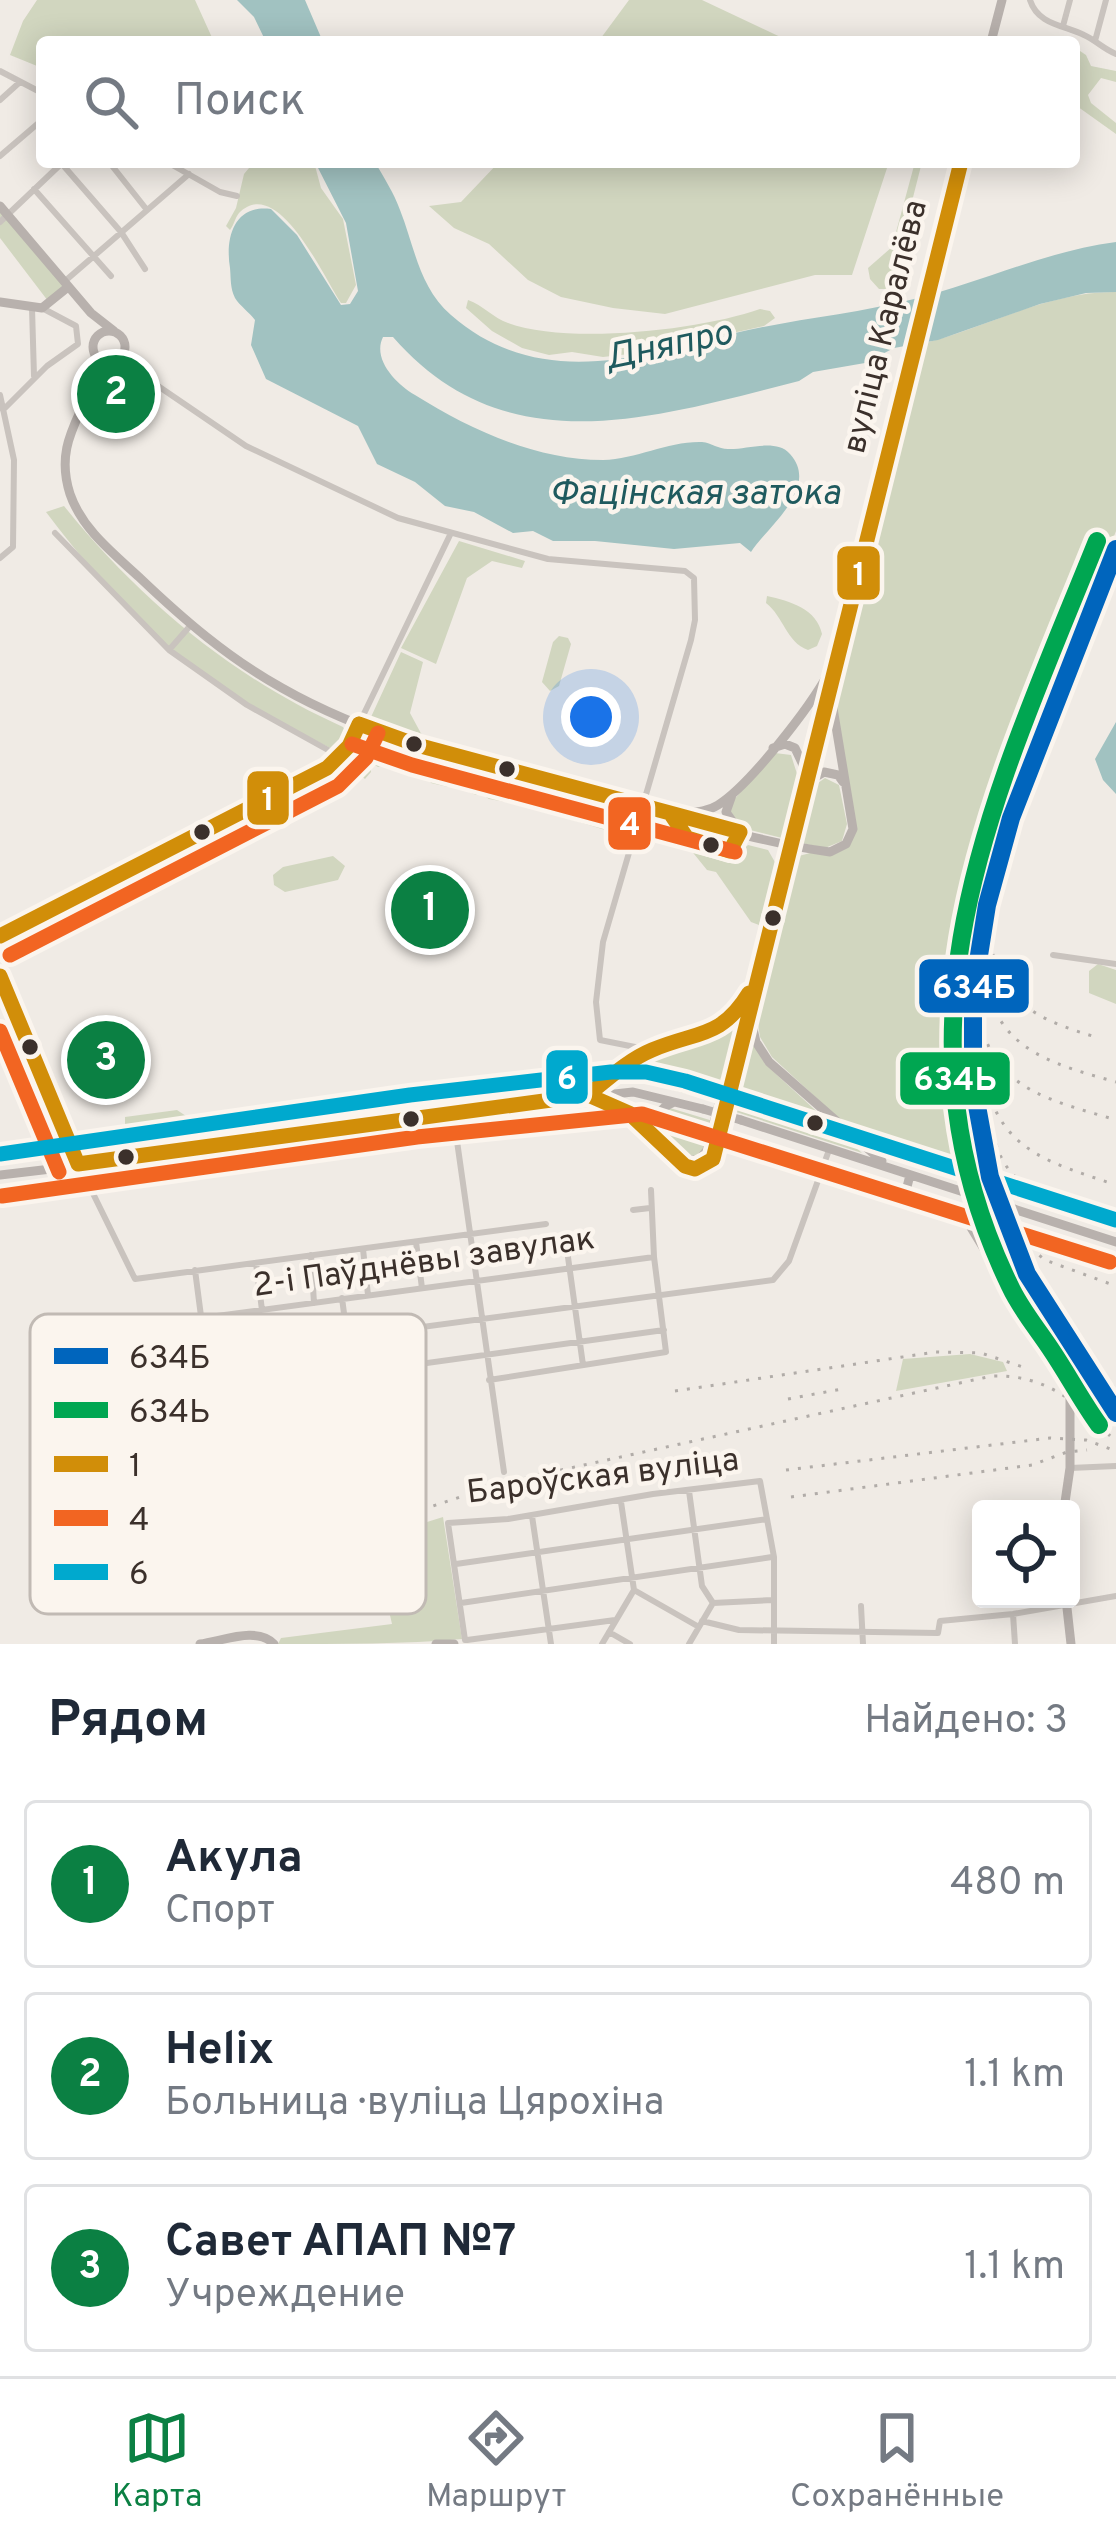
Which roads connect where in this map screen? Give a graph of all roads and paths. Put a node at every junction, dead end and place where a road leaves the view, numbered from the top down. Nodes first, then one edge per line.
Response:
1 (999, 0) edge
2 (1030, 0) edge
3 (1070, 0) edge
4 (1106, 0) edge
5 (1063, 26) junction
6 (990, 36) edge
7 (1095, 41) junction
8 (1116, 54) edge
9 (0, 71) edge
10 (20, 82) junction
11 (36, 90) edge
12 (0, 100) edge
13 (36, 125) edge
14 (0, 156) edge
15 (58, 168) edge
16 (67, 168) edge
17 (114, 168) edge
18 (178, 168) edge
19 (957, 168) edge
20 (189, 174) junction
21 (34, 190) junction
22 (237, 196) dead end
23 (147, 210) junction
24 (2, 214) edge
25 (121, 232) junction
26 (93, 254) junction
27 (145, 269) dead end
28 (112, 276) dead end
29 (66, 285) junction
30 (0, 302) edge
31 (37, 308) junction
32 (91, 313) junction
33 (114, 331) junction
34 (94, 339) junction
35 (125, 351) junction
36 (95, 355) junction
37 (112, 363) junction
38 (136, 371) junction
39 (94, 377) junction
40 (33, 379) junction
41 (0, 395) edge
42 (898, 404) junction
43 (0, 412) edge
44 (55, 532) dead end
45 (450, 535) junction
46 (3, 557) edge
47 (190, 626) junction
48 (169, 650) junction
49 (828, 674) junction
50 (830, 690) junction
51 (358, 724) junction
52 (770, 750) junction
53 (340, 757) junction
54 (806, 783) junction
55 (846, 786) junction
56 (734, 791) junction
57 (643, 806) junction
58 (726, 812) junction
59 (670, 813) junction
60 (714, 826) junction
61 (740, 832) junction
62 (786, 860) junction
63 (0, 936) edge
64 (1052, 955) dead end
65 (1116, 964) edge
66 (0, 976) edge
67 (749, 993) junction
68 (752, 1006) junction
69 (635, 1054) junction
70 (728, 1088) junction
71 (588, 1096) junction
72 (679, 1101) junction
73 (454, 1117) junction
74 (402, 1120) junction
75 (830, 1149) junction
76 (73, 1151) junction
77 (78, 1164) junction
78 (60, 1167) junction
79 (897, 1171) junction
80 (0, 1174) edge
81 (910, 1175) junction
82 (651, 1190) dead end
83 (650, 1208) junction
84 (633, 1210) dead end
85 (546, 1224) dead end
86 (470, 1234) junction
87 (416, 1242) junction
88 (1116, 1242) edge
89 (363, 1249) junction
90 (567, 1250) dead end
91 (311, 1255) junction
92 (653, 1258) junction
93 (256, 1263) junction
94 (569, 1268) junction
95 (195, 1270) junction
96 (477, 1281) junction
97 (422, 1288) junction
98 (368, 1295) junction
99 (659, 1295) junction
100 (342, 1298) junction
101 (314, 1303) junction
102 (574, 1305) junction
103 (262, 1310) junction
104 (201, 1314) edge
105 (232, 1314) edge
106 (344, 1314) edge
107 (481, 1318) junction
108 (426, 1325) edge
109 (664, 1330) junction
110 (580, 1342) junction
111 (486, 1355) junction
112 (426, 1364) edge
113 (583, 1366) junction
114 (489, 1380) junction
115 (1116, 1466) edge
116 (1070, 1468) junction
117 (504, 1472) dead end
118 (689, 1490) junction
119 (621, 1500) junction
120 (1065, 1500) edge
121 (532, 1516) junction
122 (767, 1519) junction
123 (693, 1529) junction
124 (626, 1539) junction
125 (538, 1553) junction
126 (774, 1557) junction
127 (456, 1564) junction
128 (700, 1567) junction
129 (631, 1579) junction
130 (634, 1590) junction
131 (543, 1592) junction
132 (1116, 1596) edge
133 (772, 1600) junction
134 (1080, 1600) edge
135 (461, 1603) junction
136 (713, 1603) junction
137 (861, 1606) dead end
138 (1040, 1608) edge
139 (1068, 1608) edge
140 (1013, 1614) junction
141 (615, 1620) junction
142 (700, 1624) junction
143 (549, 1628) junction
144 (773, 1630) junction
145 (862, 1630) junction
146 (609, 1632) junction
147 (938, 1633) junction
148 (459, 1643) edge
149 (200, 1644) edge
150 (274, 1644) edge
151 (436, 1644) edge
152 (551, 1644) edge
153 (602, 1644) edge
154 (630, 1644) edge
155 (689, 1644) edge
156 (774, 1644) edge
157 (863, 1644) edge
158 (938, 1644) edge
159 (1015, 1644) edge
160 (1071, 1644) edge

1 - 6 main road
2 - 5 street
3 - 5 street
4 - 7 street
5 - 7 street
7 - 8 street
9 - 10 street
10 - 11 street
10 - 12 street
13 - 14 street
15 - 21 street
16 - 25 street
17 - 23 street
18 - 20 street
19 - 42 main road, вуліца Каралёва
20 - 22 street
20 - 23 street
21 - 24 street
21 - 26 street
23 - 25 street
24 - 29 main road
25 - 26 street
25 - 27 street
26 - 28 street
26 - 29 street
29 - 31 main road
29 - 32 main road
30 - 31 main road
31 - 40 street
31 - 40 street
32 - 33 main road
32 - 34 main road
33 - 34 main road
33 - 35 main road
34 - 36 main road
35 - 37 main road
35 - 38 street
36 - 37 main road
36 - 39 main road
37 - 38 street
37 - 39 main road
38 - 45 street
39 - 47 main road
40 - 43 street
41 - 43 street
42 - 49 main road, вуліца Каралёва
42 - 50 main road, вуліца Каралёва
43 - 46 street
44 - 48 street
45 - 51 street
45 - 57 street
47 - 48 street
47 - 51 main road
48 - 53 street
49 - 52 main road
49 - 54 main road, вуліца Каралёва
50 - 54 main road, вуліца Каралёва
50 - 55 main road
51 - 53 main road
51 - 57 main road
52 - 54 main road
52 - 56 main road
53 - 63 main road
54 - 55 main road
54 - 62 main road, вуліца Каралёва, bridge
55 - 61 main road
56 - 58 main road
56 - 59 main road
57 - 59 main road
57 - 69 street
58 - 60 main road
58 - 61 main road
59 - 60 main road
60 - 61 main road
62 - 67 main road, вуліца Каралёва
62 - 68 main road, вуліца Каралёва
64 - 65 street
66 - 76 main road
67 - 69 main road
67 - 70 main road, вуліца Каралёва
68 - 70 main road, вуліца Каралёва
68 - 79 main road
69 - 71 main road
70 - 71 main road
70 - 72 main road
71 - 72 main road
71 - 73 main road
72 - 75 main road, bridge
73 - 74 main road
73 - 74 main road
73 - 86 street
74 - 77 main road
75 - 79 main road
75 - 99 street
76 - 77 main road
76 - 78 main road
77 - 78 main road
77 - 95 street
78 - 80 main road
79 - 81 main road
81 - 88 main road, bridge
81 - 116 main road
82 - 83 street
83 - 84 street
83 - 92 street
85 - 86 street
86 - 87 street
86 - 96 street
87 - 89 street
87 - 97 street
89 - 91 street
89 - 98 street
90 - 94 street
91 - 93 street
91 - 101 street
92 - 94 street, 2-і Паўднёвы завулак
92 - 99 street
93 - 95 street
93 - 103 street
94 - 96 street, 2-і Паўднёвы завулак
94 - 102 street
95 - 104 street
96 - 97 street, 2-і Паўднёвы завулак
96 - 107 street
97 - 98 street, 2-і Паўднёвы завулак
98 - 100 street, 2-і Паўднёвы завулак
99 - 102 street
99 - 109 street
100 - 101 street, 2-і Паўднёвы завулак
100 - 106 street
101 - 103 street, 2-і Паўднёвы завулак
102 - 107 street
102 - 110 street
103 - 105 street, 2-і Паўднёвы завулак
107 - 108 street
107 - 111 street
109 - 110 street
109 - 113 street
110 - 111 street
110 - 113 street
111 - 112 street
111 - 114 street
113 - 114 street
114 - 117 street
115 - 116 street
116 - 120 main road
118 - 119 street, Бароўская вуліца
118 - 122 street, Бароўская вуліца
118 - 123 street
119 - 121 street, Бароўская вуліца
119 - 124 street
121 - 125 street
121 - 127 street, Бароўская вуліца
122 - 123 street
122 - 126 street
123 - 124 street
123 - 128 street
124 - 125 street
124 - 129 street
125 - 127 street
125 - 131 street
126 - 128 street
126 - 133 street
127 - 135 street
128 - 129 street
128 - 136 street
129 - 130 street
129 - 131 street
130 - 141 street
130 - 142 street
131 - 135 street
131 - 143 street
132 - 134 street
133 - 136 street
133 - 144 street
135 - 148 street
136 - 142 street
137 - 145 street
138 - 140 street
139 - 160 main road
140 - 147 street
140 - 159 street
141 - 143 street
141 - 146 street
142 - 144 street
142 - 155 street
143 - 148 street
143 - 152 street
144 - 145 street
144 - 156 street
145 - 147 street
145 - 157 street
146 - 153 street
146 - 154 street
147 - 158 street
148 - 151 main road
149 - 150 main road

